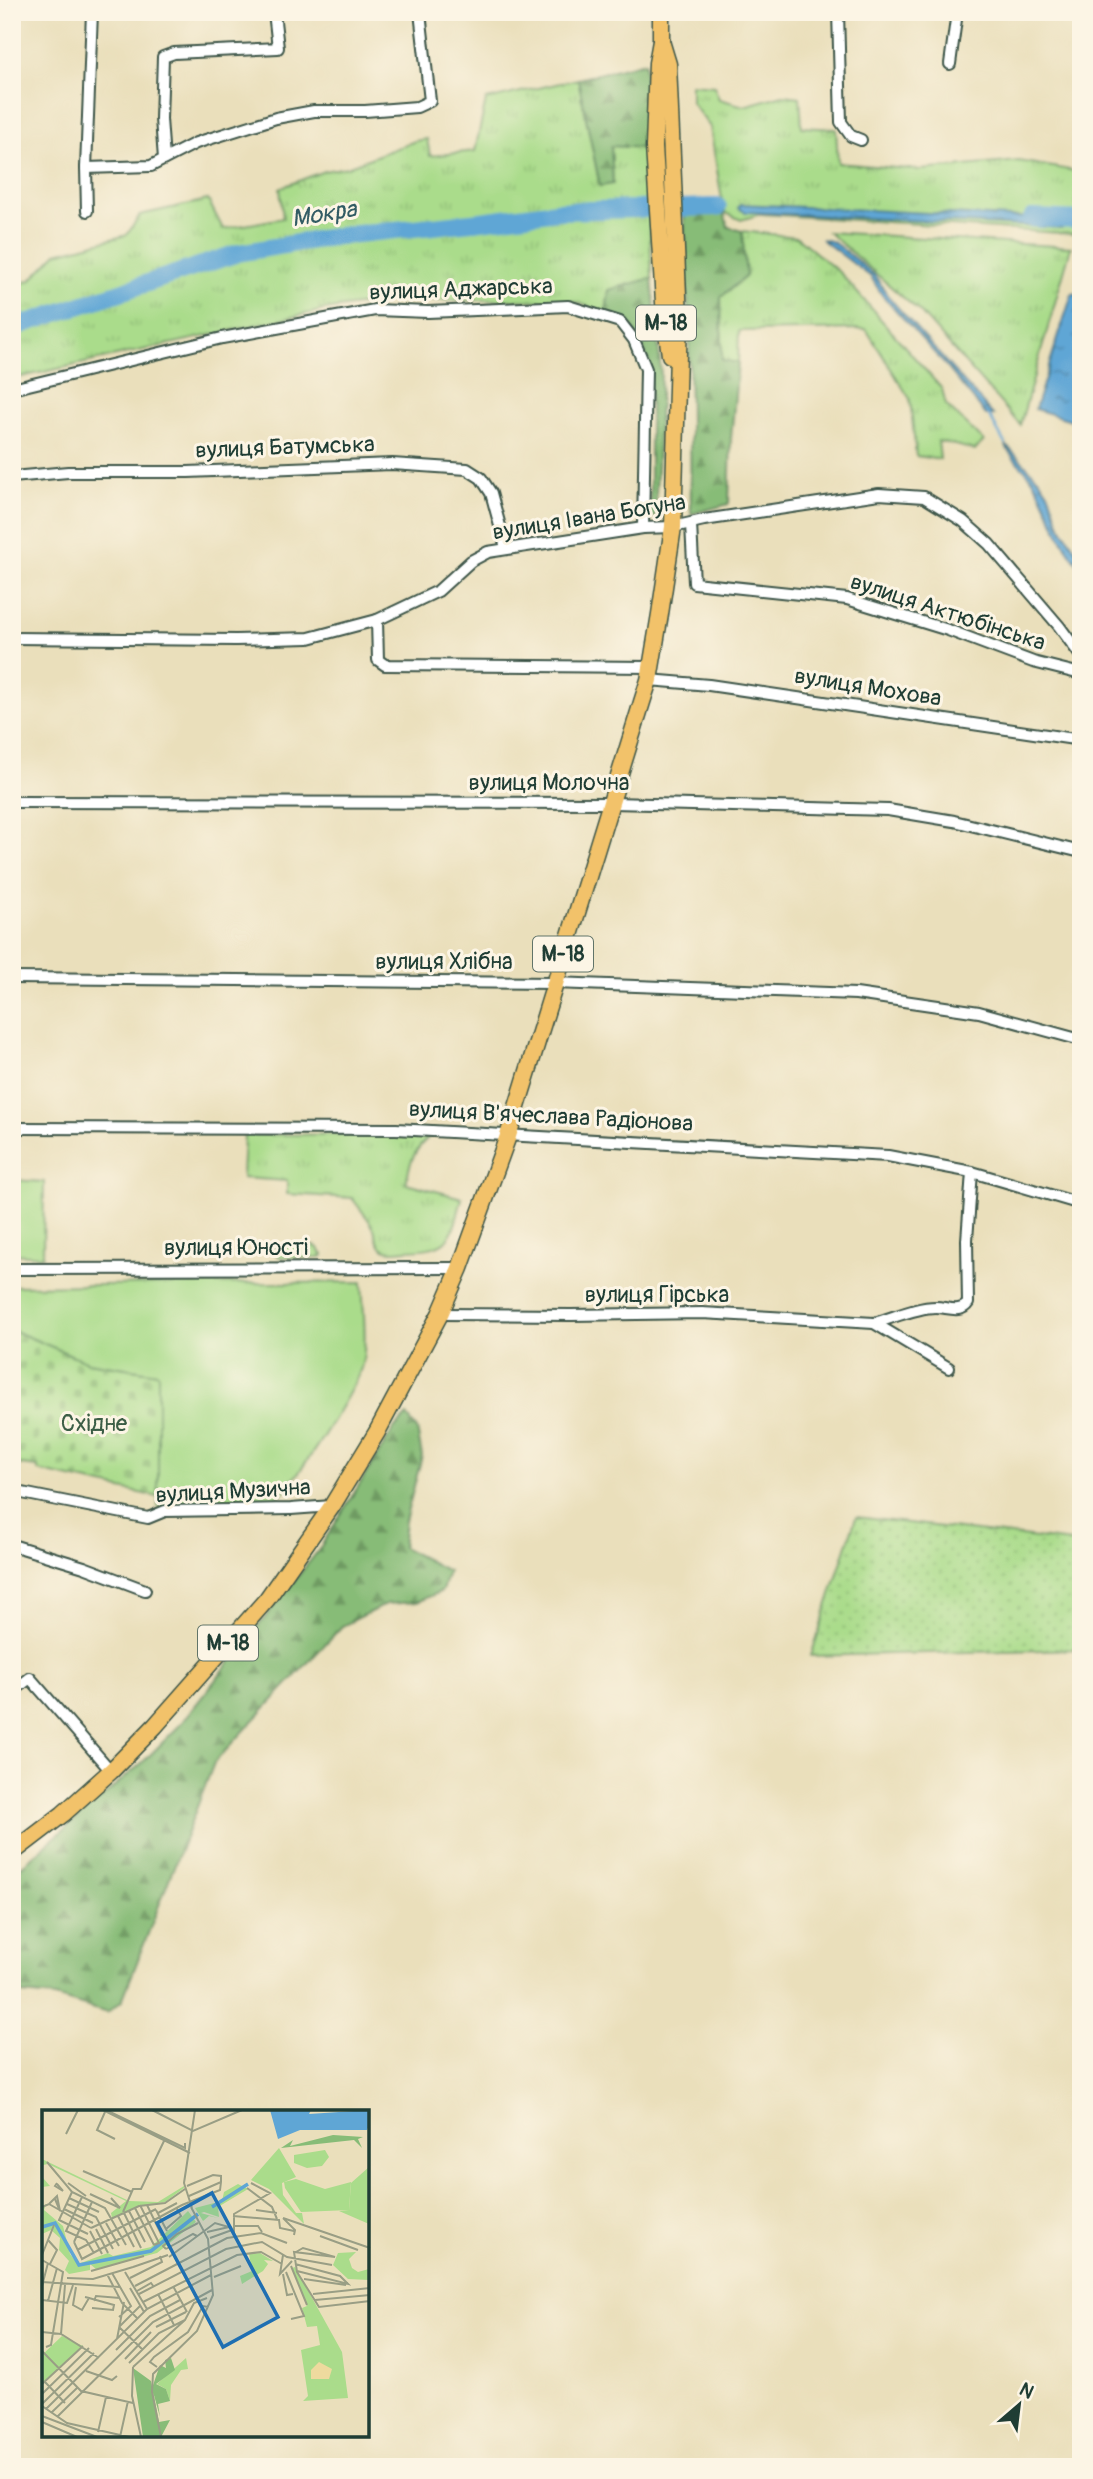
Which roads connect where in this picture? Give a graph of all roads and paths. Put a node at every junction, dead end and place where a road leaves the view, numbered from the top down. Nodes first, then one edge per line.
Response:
1 (92, 12) edge
2 (274, 12) edge
3 (420, 12) edge
4 (661, 12) edge
5 (838, 12) edge
6 (957, 12) edge
7 (661, 41) junction
8 (950, 64) dead end
9 (861, 140) dead end
10 (164, 159) junction
11 (86, 168) junction
12 (87, 211) dead end
13 (676, 388) junction
14 (12, 389) edge
15 (12, 477) edge
16 (691, 524) junction
17 (673, 527) junction
18 (643, 528) junction
19 (506, 548) junction
20 (377, 620) junction
21 (12, 638) edge
22 (1081, 656) edge
23 (650, 674) junction
24 (1081, 674) edge
25 (1081, 740) edge
26 (12, 802) edge
27 (612, 803) junction
28 (1081, 852) edge
29 (12, 978) edge
30 (554, 982) junction
31 (1081, 1040) edge
32 (12, 1128) edge
33 (508, 1136) junction
34 (972, 1172) junction
35 (1081, 1205) edge
36 (460, 1268) junction
37 (12, 1269) edge
38 (440, 1314) junction
39 (874, 1323) junction
40 (949, 1368) dead end
41 (12, 1491) edge
42 (332, 1506) junction
43 (12, 1545) edge
44 (145, 1590) dead end
45 (12, 1692) edge
46 (111, 1771) junction
47 (12, 1853) edge

1 - 11 street
2 - 10 street
3 - 10 street
4 - 7 highway, М-18
5 - 9 street
6 - 8 street
7 - 13 highway, М-18
7 - 13 highway, М-18
10 - 11 street
11 - 12 street
13 - 17 highway, М-18
14 - 18 street, вулиця Аджарська
15 - 19 street, вулиця Батумська
16 - 17 street, вулиця Івана Богуна
16 - 22 street, вулиця Івана Богуна
16 - 24 street, вулиця Актюбінська
17 - 18 street, вулиця Івана Богуна
17 - 23 highway, М-18
18 - 19 street, вулиця Івана Богуна
19 - 20 street, вулиця Івана Богуна
20 - 21 street, вулиця Івана Богуна
20 - 23 street, вулиця Мохова
23 - 25 street, вулиця Мохова
23 - 27 highway, М-18
26 - 27 street, вулиця Молочна
27 - 28 street, вулиця Молочна
27 - 30 highway, М-18
29 - 30 street, вулиця Хлібна
30 - 31 street, вулиця Хлібна
30 - 33 highway, М-18
32 - 33 street, вулиця В'ячеслава Радіонова
33 - 34 street, вулиця В'ячеслава Радіонова
33 - 36 highway, М-18
34 - 35 street, вулиця В'ячеслава Радіонова
34 - 39 street, вулиця Гірська
36 - 37 street, вулиця Юності
36 - 38 highway, М-18
38 - 39 street, вулиця Гірська
38 - 42 highway, М-18
39 - 40 street, вулиця Гірська
41 - 42 street, вулиця Музична
42 - 46 highway, М-18
43 - 44 street
45 - 46 street
46 - 47 highway, М-18

